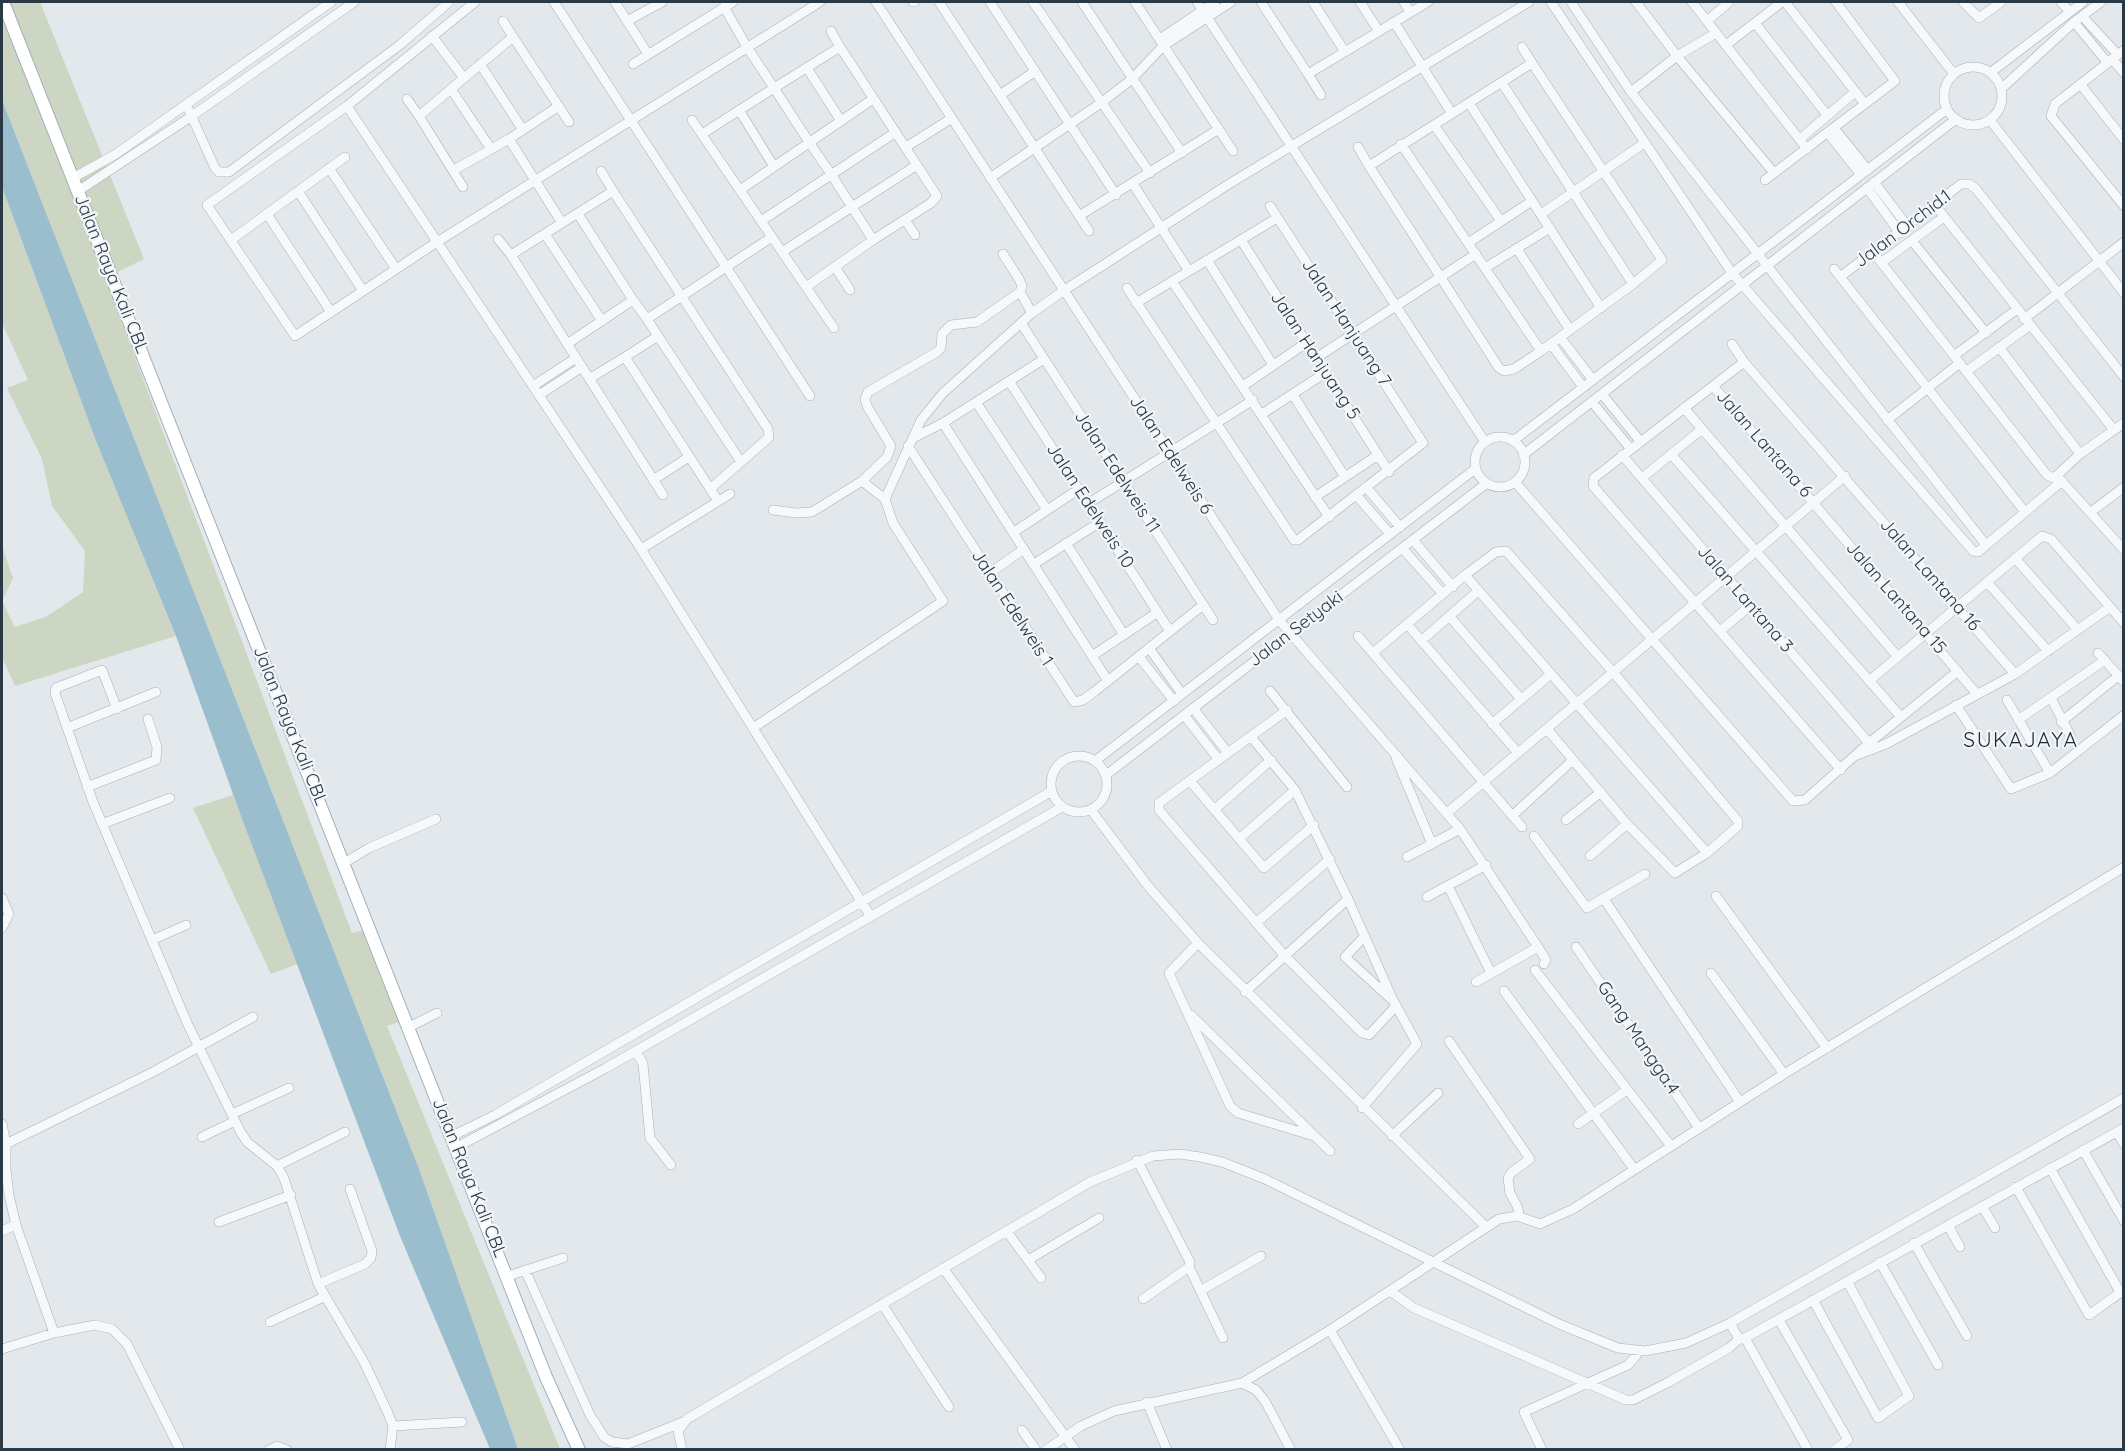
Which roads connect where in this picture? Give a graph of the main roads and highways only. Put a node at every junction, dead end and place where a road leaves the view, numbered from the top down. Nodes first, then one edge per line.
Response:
1 (3, 2) edge
2 (579, 1449) edge

1 - 2 main road, Jalan Raya Kali CBL

